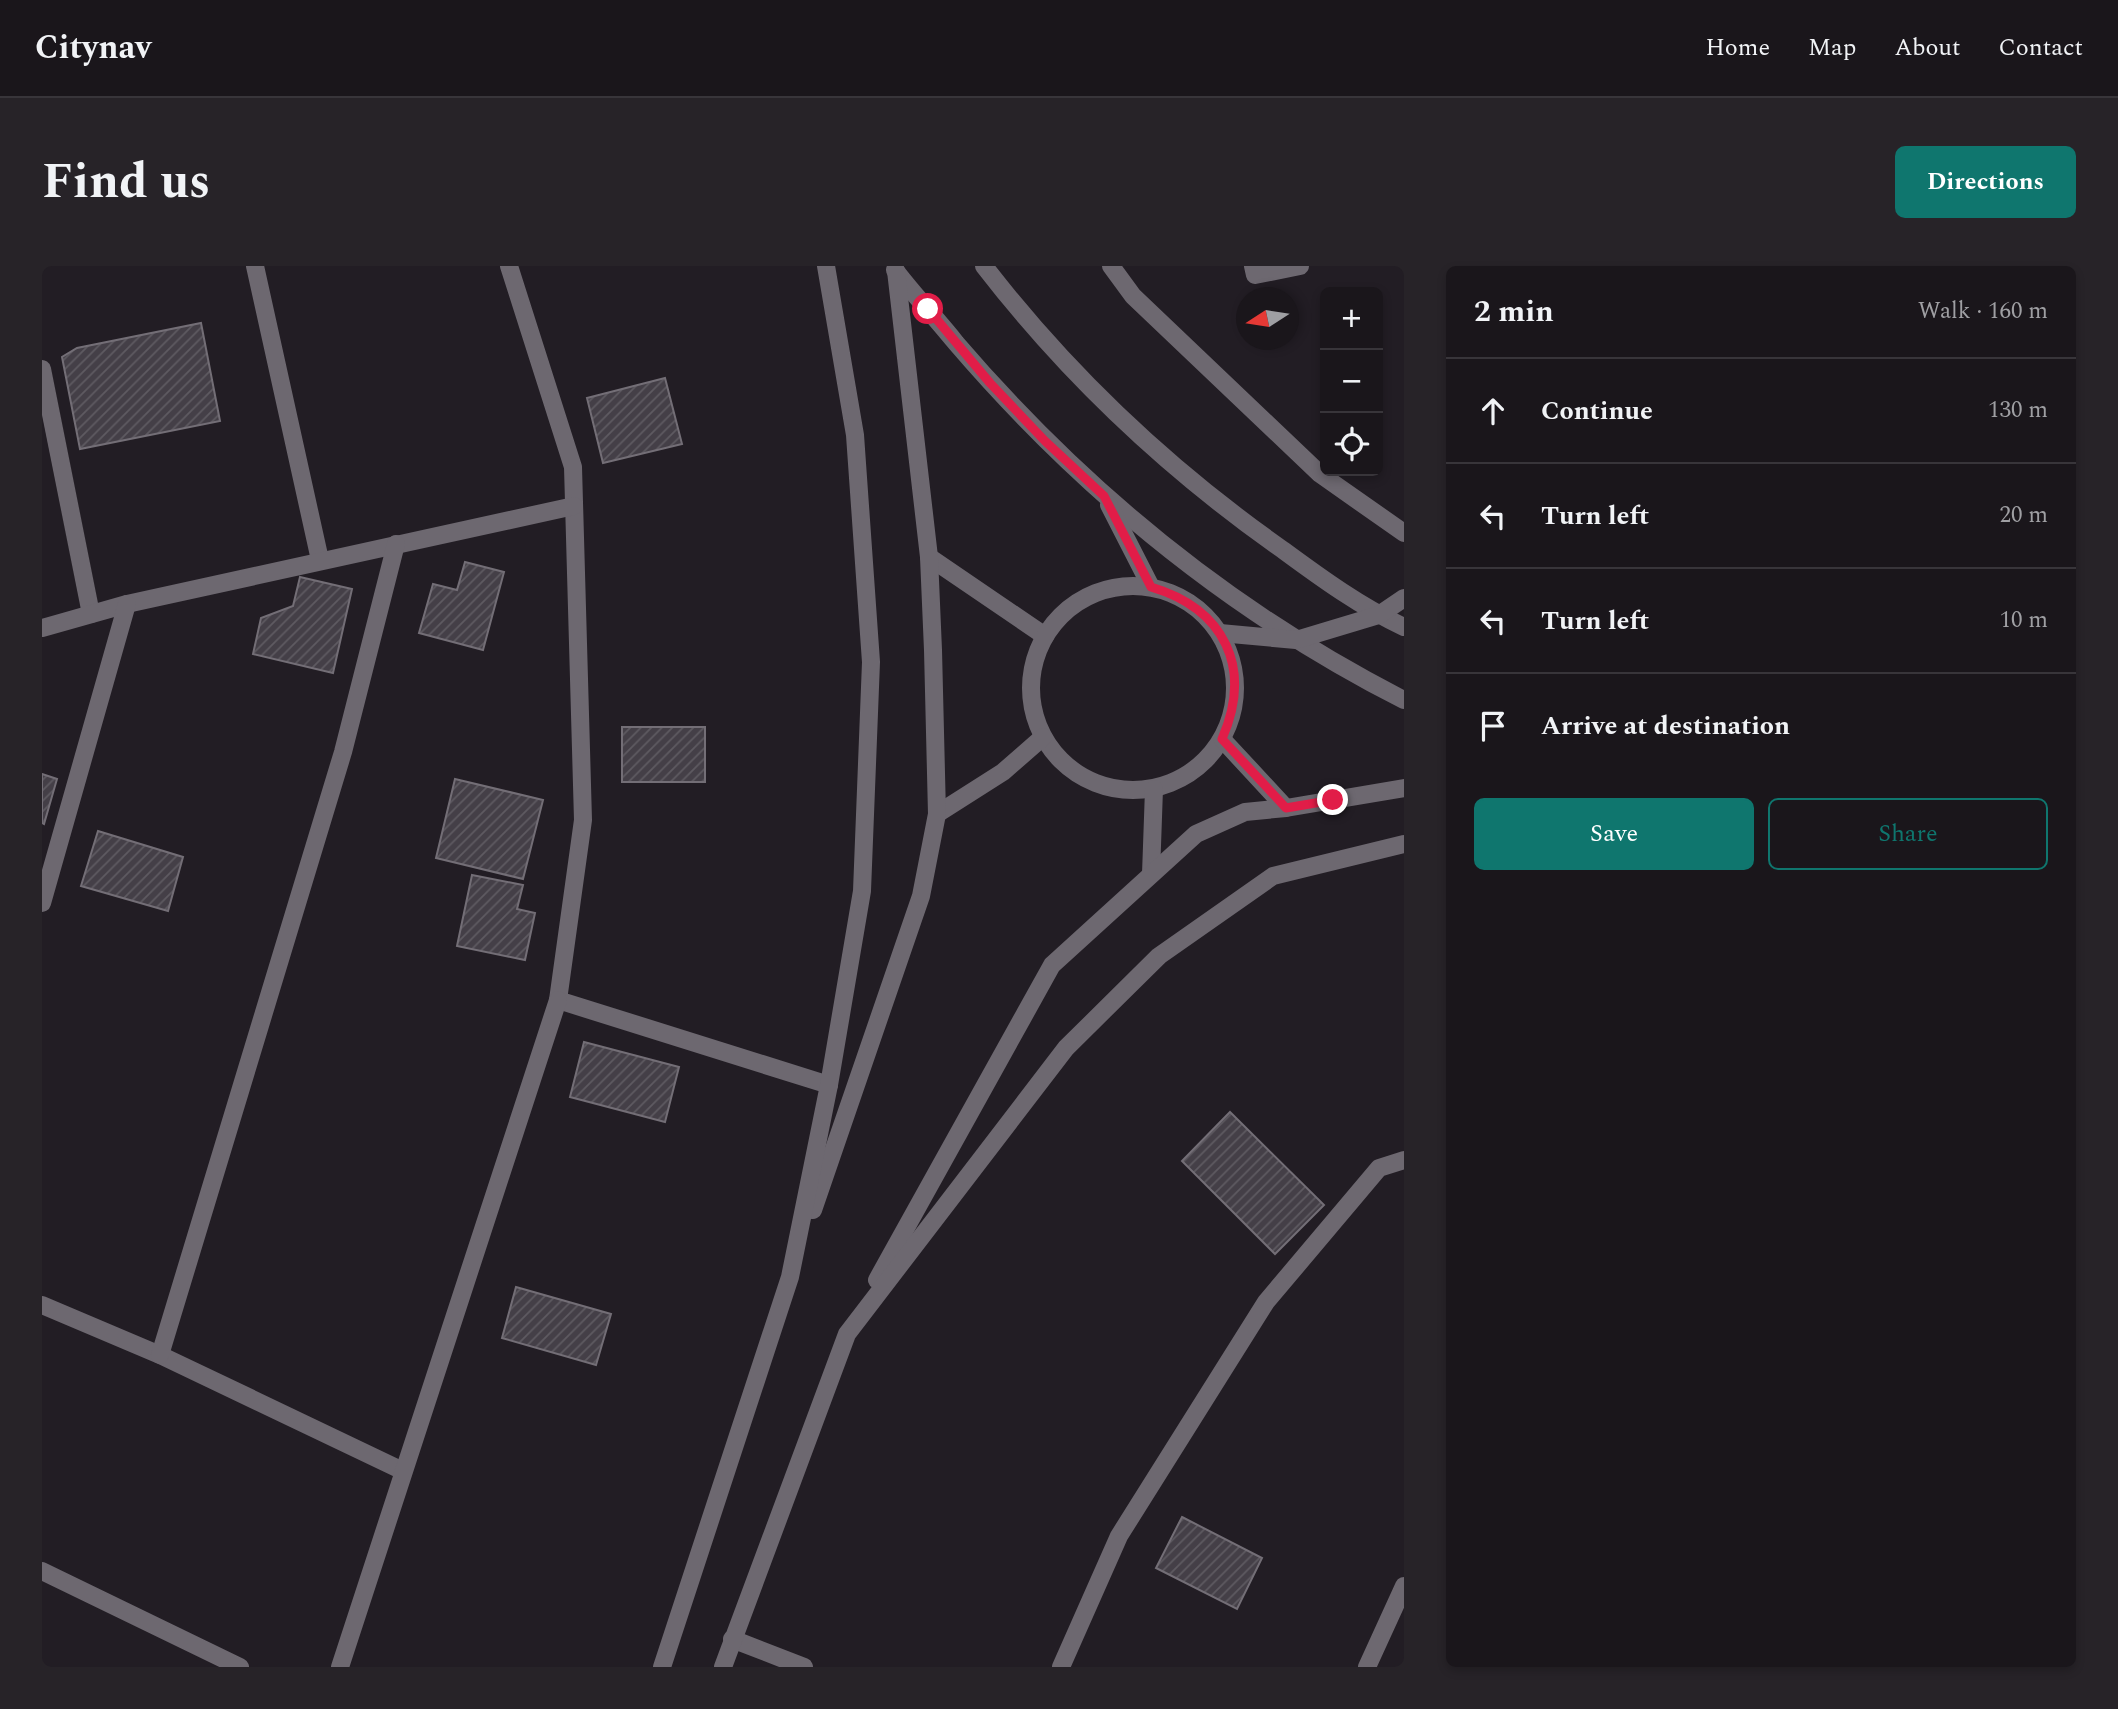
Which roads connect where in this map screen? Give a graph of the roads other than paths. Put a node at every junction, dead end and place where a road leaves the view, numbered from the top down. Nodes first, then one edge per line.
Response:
1 (255, 266) edge
2 (509, 266) edge
3 (826, 266) edge
4 (984, 266) edge
5 (1111, 266) edge
6 (1252, 266) edge
7 (1300, 266) edge
8 (895, 269) edge
9 (42, 369) edge
10 (1104, 496) junction
11 (574, 506) junction
12 (1404, 533) edge
13 (396, 544) junction
14 (929, 557) junction
15 (320, 560) junction
16 (1151, 587) junction
17 (1404, 598) edge
18 (127, 604) junction
19 (91, 614) junction
20 (1380, 615) junction
21 (1404, 626) edge
22 (42, 628) edge
23 (1220, 633) junction
24 (1045, 636) junction
25 (1296, 639) junction
26 (1404, 700) edge
27 (1043, 737) junction
28 (1222, 739) junction
29 (1404, 788) edge
30 (1154, 789) junction
31 (1286, 808) junction
32 (937, 814) junction
33 (1404, 844) edge
34 (1151, 874) junction
35 (42, 903) edge
36 (558, 1000) junction
37 (829, 1084) junction
38 (1404, 1160) edge
39 (790, 1276) junction
40 (42, 1305) edge
41 (847, 1335) junction
42 (160, 1355) junction
43 (403, 1471) junction
44 (42, 1571) edge
45 (1404, 1586) edge
46 (732, 1639) junction
47 (240, 1667) edge
48 (340, 1667) edge
49 (662, 1667) edge
50 (723, 1667) edge
51 (804, 1667) edge
52 (1061, 1667) edge
53 (1367, 1667) edge

1 - 15 street
2 - 11 street
3 - 37 street
4 - 20 street
5 - 12 street
6 - 7 street
8 - 10 street
8 - 14 street
9 - 19 street
10 - 16 street
10 - 25 street
11 - 13 street
11 - 36 street
13 - 15 street
13 - 42 street
14 - 24 street
14 - 32 street
15 - 18 street
16 - 23 street
16 - 24 street
17 - 20 street
18 - 19 street
18 - 35 street
19 - 22 street
20 - 21 street
20 - 25 street
23 - 25 street
23 - 28 street
24 - 27 street
25 - 26 street
27 - 30 street
27 - 32 street
28 - 30 street
28 - 31 street
29 - 31 street
30 - 34 street
31 - 34 street
32 - 39 street
33 - 41 street
34 - 41 street
36 - 37 street
36 - 43 street
37 - 39 street
38 - 52 street
39 - 49 street
40 - 42 street
41 - 46 street
42 - 43 street
43 - 48 street
44 - 47 street
45 - 53 street
46 - 50 street
46 - 51 street

